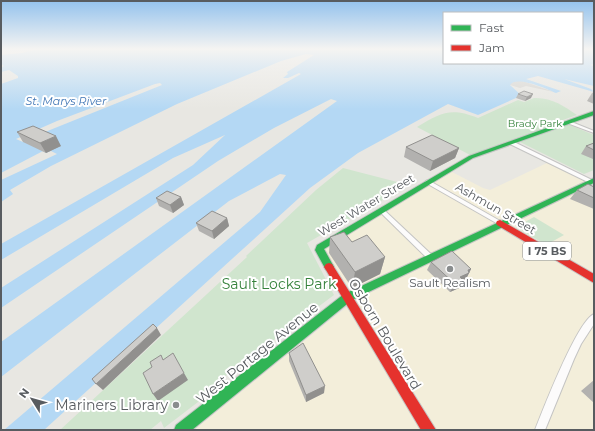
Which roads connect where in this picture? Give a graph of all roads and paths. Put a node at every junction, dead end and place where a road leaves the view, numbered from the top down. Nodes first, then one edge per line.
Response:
1 (594, 113) edge
2 (568, 122) junction
3 (594, 132) edge
4 (512, 143) junction
5 (593, 181) edge
6 (428, 182) junction
7 (382, 210) junction
8 (500, 223) junction
9 (320, 250) joint
10 (431, 258) junction
11 (594, 279) edge
12 (348, 297) junction
13 (594, 318) edge
14 (181, 430) edge
15 (429, 430) edge
16 (540, 430) edge

1 - 2 street, West Water Street
2 - 3 street
2 - 4 street, West Water Street
4 - 5 street
4 - 6 street, West Water Street
5 - 8 street, West Portage Avenue
6 - 7 street, West Water Street
6 - 8 street, Ashmun Street
7 - 9 street, West Water Street
7 - 10 street
8 - 10 street, West Portage Avenue
8 - 11 street, Ashmun Street / I 75 BS
9 - 12 street, Osborn Boulevard
10 - 12 street, West Portage Avenue
12 - 14 street, West Portage Avenue
12 - 15 street, Osborn Boulevard
13 - 16 street

